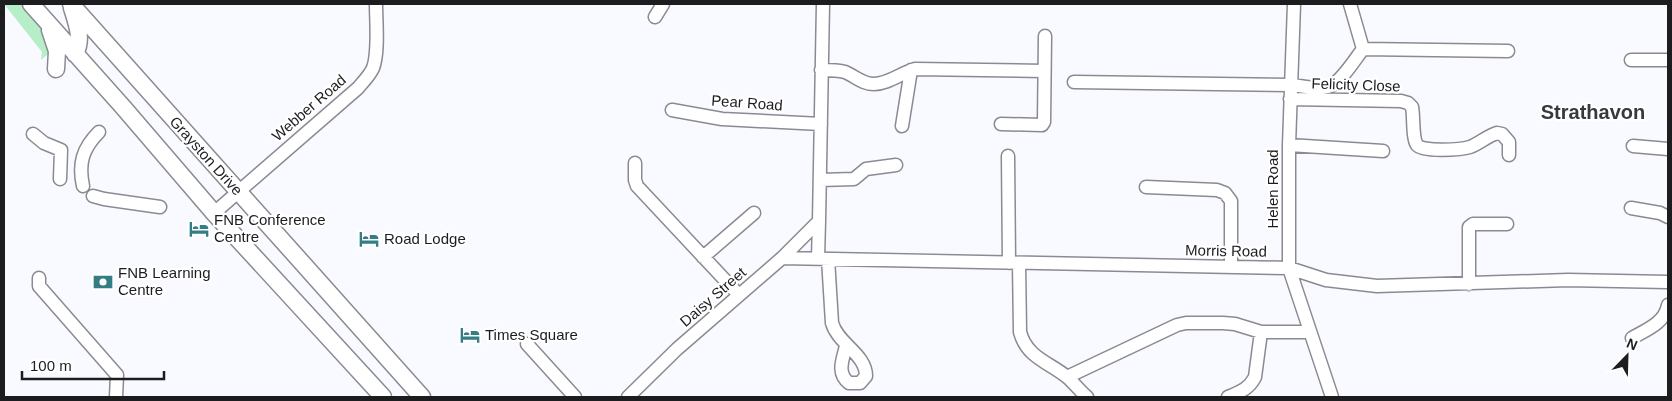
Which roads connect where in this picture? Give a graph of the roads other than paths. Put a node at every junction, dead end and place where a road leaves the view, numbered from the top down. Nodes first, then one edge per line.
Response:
1 (31, 4) edge
2 (71, 4) edge
3 (376, 4) edge
4 (663, 4) edge
5 (823, 4) edge
6 (1294, 4) edge
7 (1350, 4) edge
8 (655, 17) dead end
9 (45, 19) junction
10 (1045, 36) dead end
11 (1363, 49) junction
12 (1508, 52) dead end
13 (76, 54) junction
14 (1631, 60) dead end
15 (1668, 60) edge
16 (56, 69) dead end
17 (821, 70) junction
18 (911, 70) junction
19 (1044, 71) junction
20 (1074, 82) dead end
21 (1291, 85) junction
22 (1290, 99) junction
23 (672, 110) dead end
24 (821, 124) junction
25 (1001, 124) dead end
26 (902, 126) dead end
27 (99, 132) dead end
28 (33, 134) dead end
29 (1289, 146) junction
30 (1633, 146) dead end
31 (1668, 149) edge
32 (1383, 150) dead end
33 (1509, 154) dead end
34 (1008, 156) dead end
35 (636, 163) dead end
36 (896, 165) dead end
37 (60, 179) dead end
38 (820, 180) junction
39 (83, 186) dead end
40 (1146, 187) dead end
41 (238, 192) junction
42 (94, 196) dead end
43 (160, 206) dead end
44 (1631, 208) dead end
45 (214, 213) junction
46 (754, 213) dead end
47 (1668, 218) edge
48 (819, 221) junction
49 (1507, 224) dead end
50 (702, 257) junction
51 (782, 258) junction
52 (823, 259) junction
53 (1014, 263) junction
54 (1231, 267) junction
55 (1289, 268) junction
56 (1668, 282) edge
57 (1469, 284) junction
58 (39, 287) dead end
59 (739, 295) junction
60 (1668, 305) edge
61 (1261, 332) junction
62 (1309, 332) junction
63 (1632, 338) dead end
64 (528, 344) dead end
65 (846, 346) dead end
66 (97, 351) junction
67 (100, 366) dead end
68 (1067, 377) junction
69 (116, 397) edge
70 (383, 397) edge
71 (422, 397) edge
72 (575, 397) edge
73 (628, 397) edge
74 (1087, 397) edge
75 (1228, 397) edge
76 (1332, 397) edge

1 - 9 main road, Grayston Drive
2 - 13 main road
2 - 41 main road, Grayston Drive
3 - 41 street, Webber Road
4 - 8 street
5 - 17 street
6 - 21 street, Helen Road
7 - 11 street
9 - 13 main road, Grayston Drive
9 - 16 main road
10 - 19 street
11 - 12 street
11 - 21 street
13 - 45 main road, Grayston Drive
14 - 15 street
17 - 18 street
17 - 24 street
18 - 19 street
18 - 26 street
19 - 25 street
20 - 21 street
21 - 22 street, Helen Road
22 - 29 street, Helen Road
22 - 33 street, Felicity Close
23 - 24 street, Pear Road
24 - 38 street
27 - 39 street
28 - 37 street
29 - 32 street
29 - 55 street, Helen Road
30 - 31 street
34 - 53 street
35 - 50 street
36 - 38 street
38 - 48 street
40 - 54 street
41 - 45 street, Webber Road
41 - 71 main road, Grayston Drive
42 - 43 street
44 - 47 street
45 - 70 main road, Grayston Drive
46 - 50 street
48 - 51 street, Daisy Street
48 - 52 street
49 - 57 street
50 - 59 street
51 - 52 street, Morris Road
51 - 59 street, Daisy Street
52 - 53 street, Morris Road
52 - 65 street
53 - 54 street, Morris Road
53 - 68 street
54 - 55 street, Morris Road
55 - 57 street, Morris Road
55 - 62 street, Helen Road
56 - 57 street, Morris Road
58 - 66 street
59 - 73 street, Daisy Street
60 - 63 street
61 - 62 street
61 - 68 street
61 - 75 street
62 - 76 street, Helen Road
64 - 72 street
66 - 67 street
66 - 69 street
68 - 74 street

